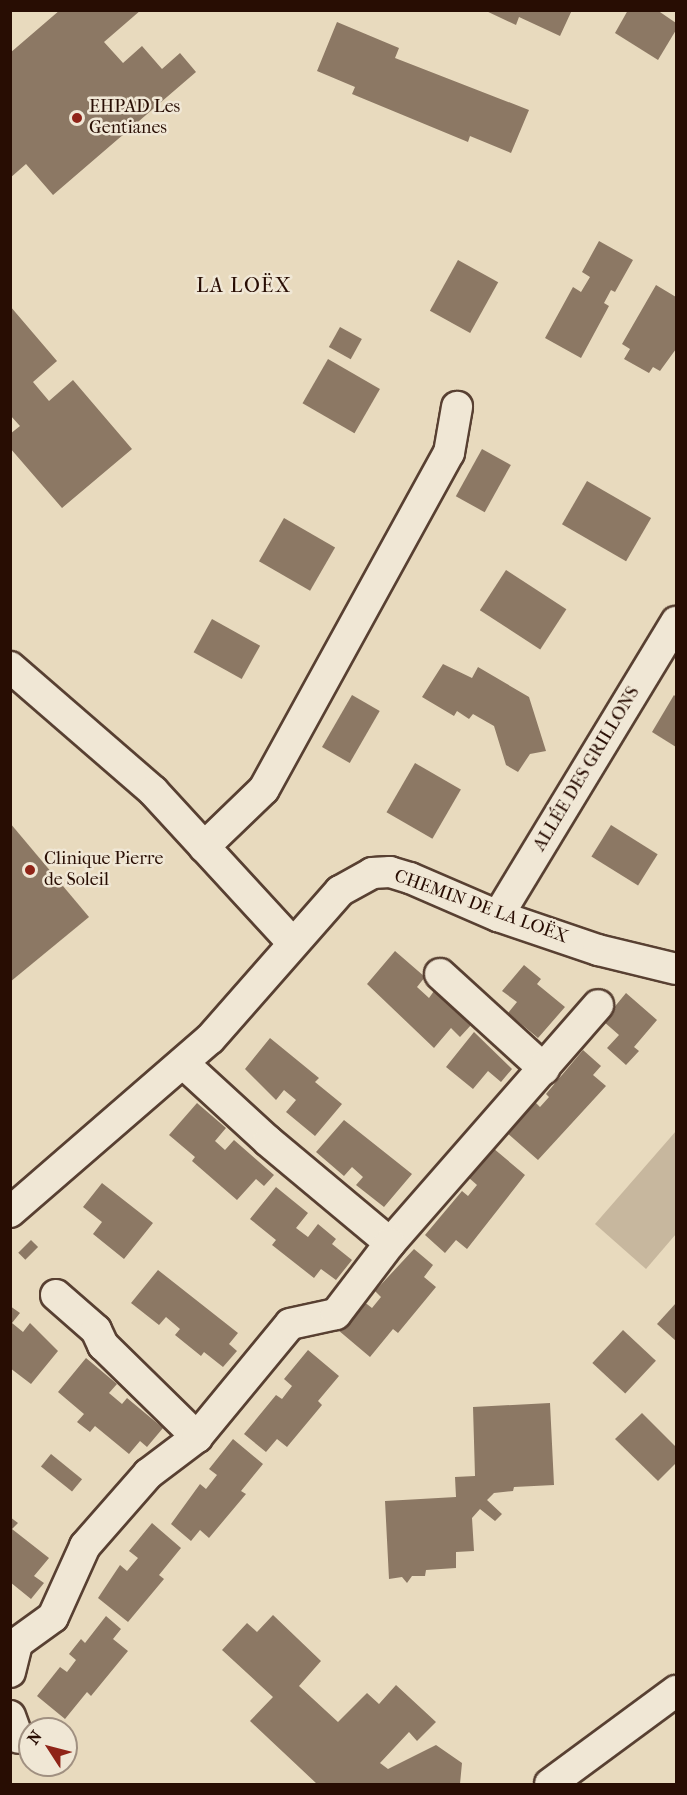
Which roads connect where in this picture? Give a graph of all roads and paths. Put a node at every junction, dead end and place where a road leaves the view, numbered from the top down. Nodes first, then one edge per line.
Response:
1 (457, 407) dead end
2 (676, 622) edge
3 (10, 667) edge
4 (204, 847) junction
5 (498, 916) junction
6 (293, 943) junction
7 (676, 969) edge
8 (440, 974) dead end
9 (598, 1005) dead end
10 (183, 1063) junction
11 (544, 1069) junction
12 (10, 1212) edge
13 (390, 1243) junction
14 (56, 1295) dead end
15 (197, 1437) junction
16 (14, 1640) edge
17 (10, 1672) edge
18 (676, 1691) edge
19 (550, 1785) edge

1 - 4 street
2 - 5 street, ALLÉE DES GRILLONS
3 - 4 street
4 - 6 street
5 - 6 street, CHEMIN DE LA LOËX
5 - 7 street, CHEMIN DE LA LOËX
6 - 10 street, CHEMIN DE LA LOËX
8 - 11 street
9 - 11 street
10 - 12 street, CHEMIN DE LA LOËX
10 - 13 street
11 - 13 street
13 - 15 street
14 - 15 street
15 - 16 street
16 - 17 street
18 - 19 street

